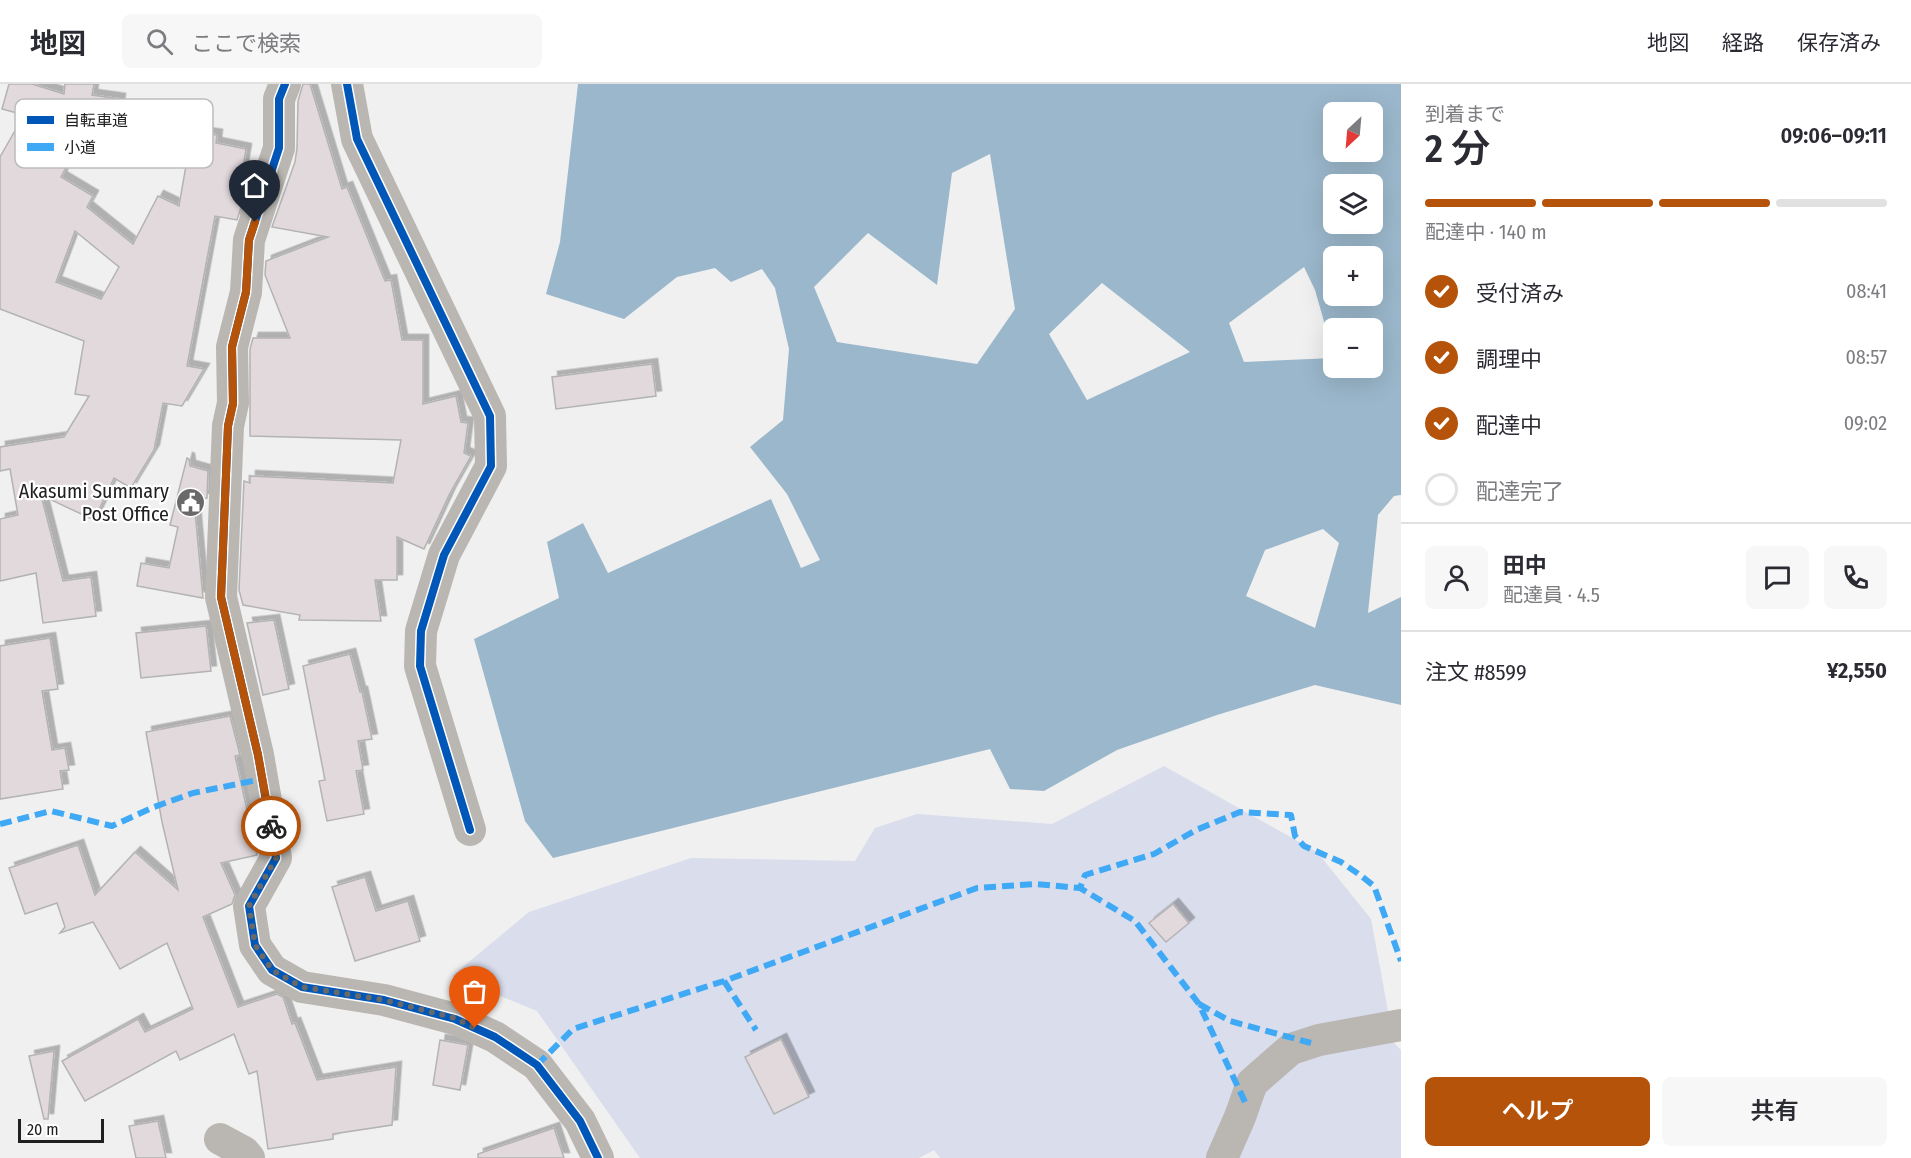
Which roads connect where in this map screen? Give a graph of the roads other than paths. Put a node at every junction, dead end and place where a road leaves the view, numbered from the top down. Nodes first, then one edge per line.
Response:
1 (285, 84) edge
2 (347, 84) edge
3 (470, 830) dead end
4 (1401, 1025) edge
5 (220, 1139) dead end
6 (249, 1158) edge
7 (598, 1158) edge
8 (1222, 1158) edge

1 - 7 street
2 - 3 street
4 - 8 street
5 - 6 street

